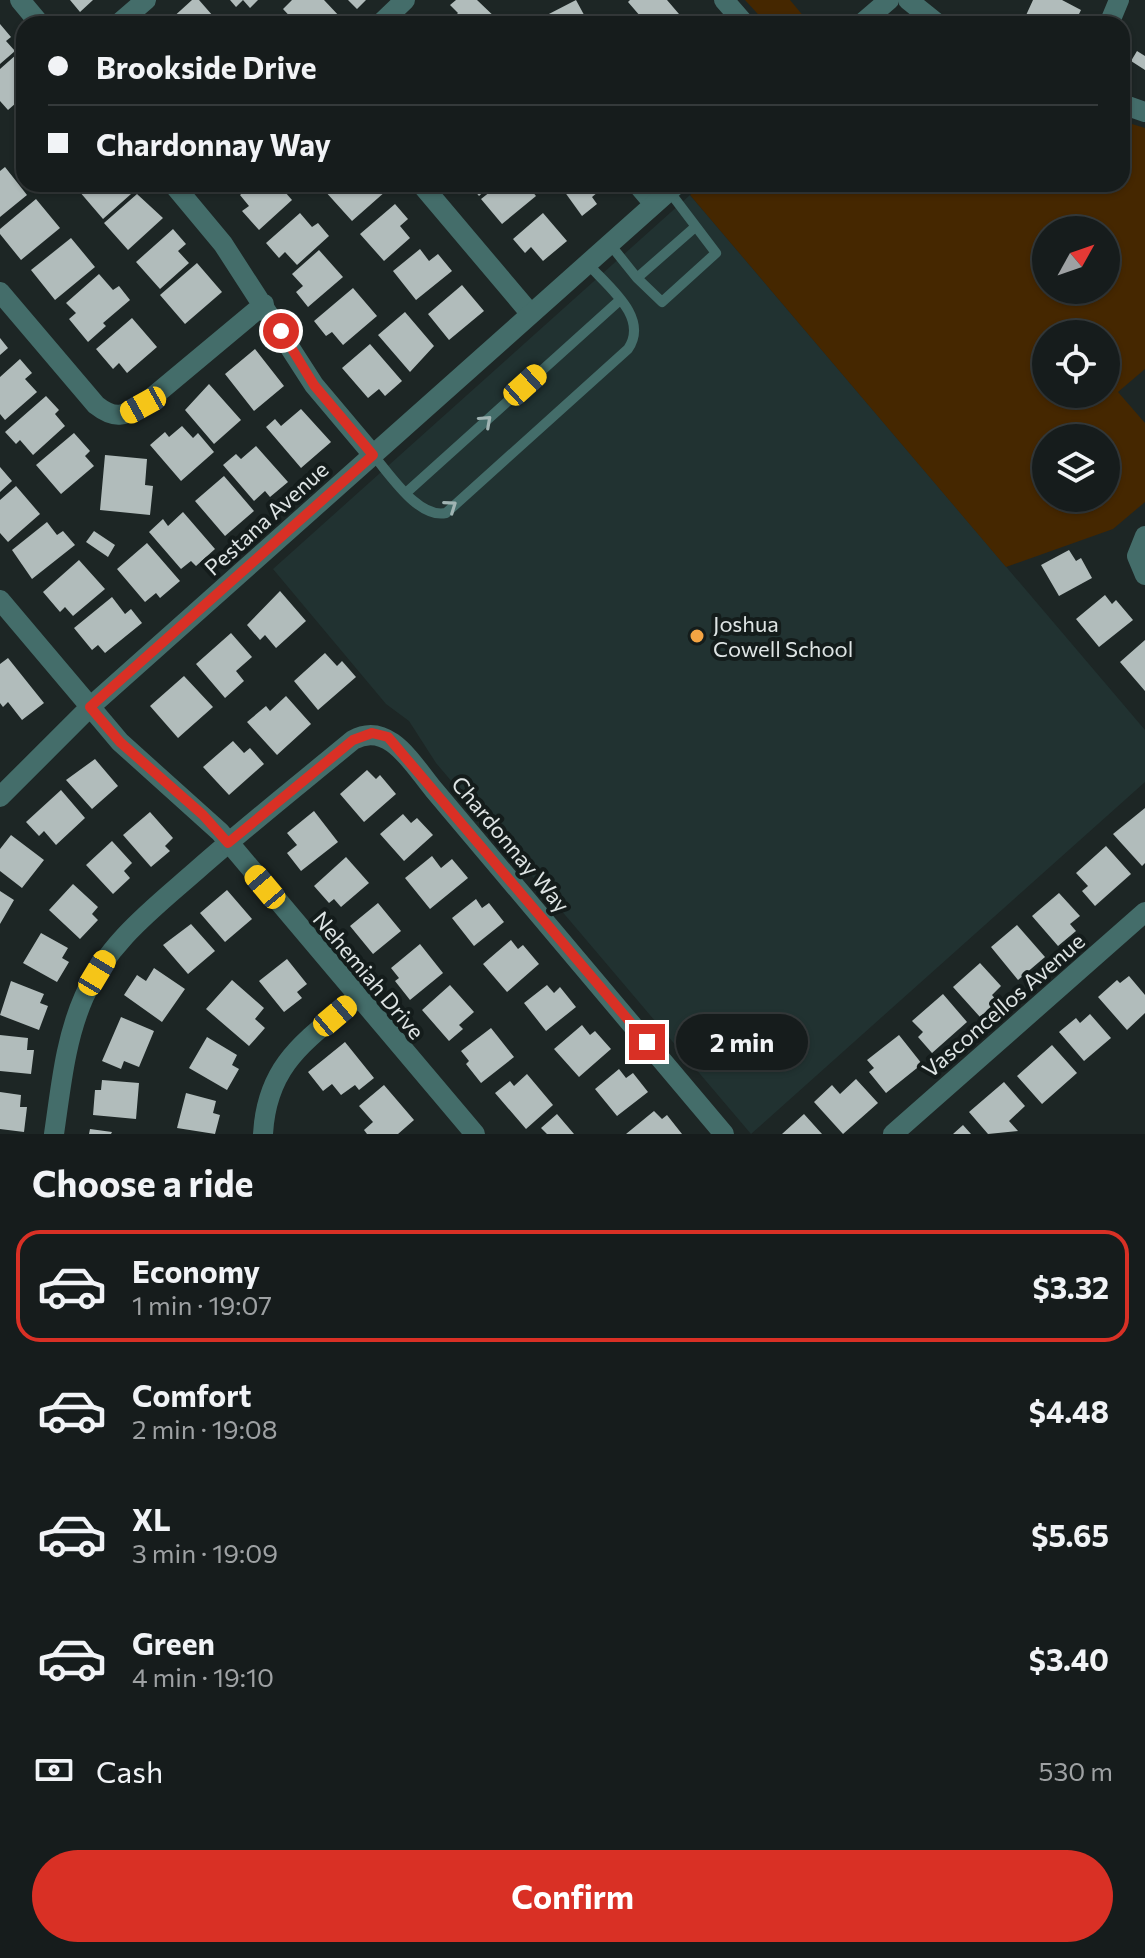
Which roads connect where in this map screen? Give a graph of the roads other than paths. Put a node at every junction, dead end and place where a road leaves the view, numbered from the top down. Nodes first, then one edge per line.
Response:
1 (20, 0) edge
2 (146, 0) edge
3 (405, 0) edge
4 (724, 0) edge
5 (889, 0) edge
6 (908, 0) edge
7 (33, 16) edge
8 (127, 16) edge
9 (388, 16) edge
10 (738, 16) edge
11 (870, 16) edge
12 (928, 16) edge
13 (180, 192) edge
14 (428, 192) edge
15 (667, 193) edge
16 (694, 228) junction
17 (609, 243) junction
18 (587, 263) junction
19 (637, 278) junction
20 (0, 292) edge
21 (620, 300) junction
22 (264, 304) junction
23 (530, 313) junction
24 (373, 455) junction
25 (407, 492) junction
26 (1145, 536) edge
27 (1145, 575) edge
28 (0, 600) edge
29 (90, 707) junction
30 (0, 797) edge
31 (228, 843) junction
32 (1145, 912) edge
33 (357, 998) junction
34 (54, 1134) edge
35 (263, 1134) edge
36 (475, 1134) edge
37 (724, 1134) edge
38 (893, 1134) edge

1 - 7 street
2 - 8 street
3 - 9 street
4 - 10 street
5 - 11 street
6 - 12 street
13 - 22 street
14 - 23 street
15 - 16 lane
15 - 17 street, Pestana Avenue
16 - 19 lane
16 - 19 lane
17 - 18 street, Pestana Avenue
17 - 19 lane
18 - 21 lane
18 - 23 street, Pestana Avenue
20 - 22 street
25 -> 21 lane
25 -> 21 lane
22 - 24 street
23 - 24 street, Pestana Avenue
24 - 25 lane
24 - 29 street, Pestana Avenue
26 - 27 street
28 - 29 street, Nehemiah Drive
29 - 30 street, Pestana Avenue
29 - 31 street, Nehemiah Drive
31 - 33 street, Nehemiah Drive
31 - 34 street
31 - 37 street, Chardonnay Way
32 - 38 street, Vasconcellos Avenue
33 - 35 street
33 - 36 street, Nehemiah Drive

